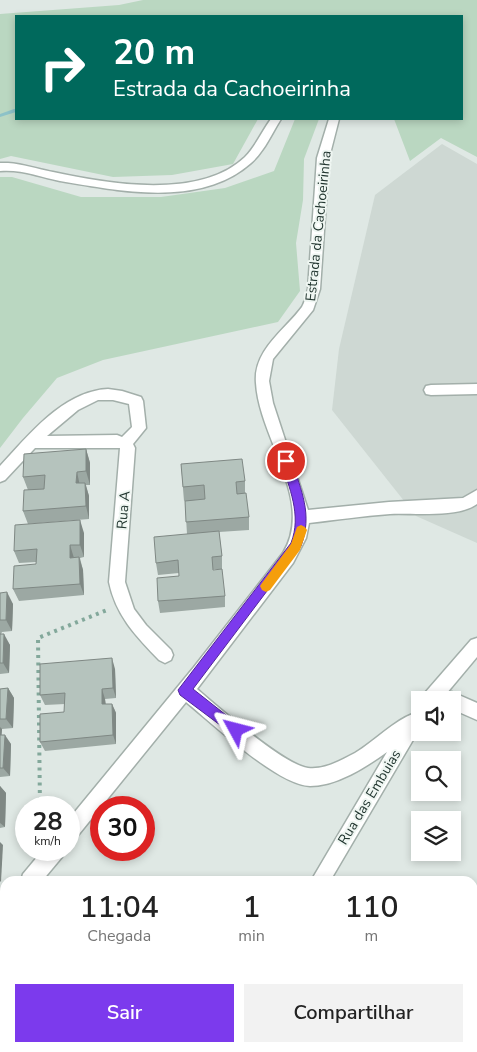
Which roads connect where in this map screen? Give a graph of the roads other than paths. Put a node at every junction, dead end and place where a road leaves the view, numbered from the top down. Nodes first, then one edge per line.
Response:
1 (275, 120) edge
2 (334, 120) edge
3 (0, 167) edge
4 (477, 389) edge
5 (431, 390) dead end
6 (30, 442) junction
7 (125, 444) junction
8 (0, 476) edge
9 (477, 496) edge
10 (302, 517) junction
11 (477, 645) edge
12 (165, 655) dead end
13 (185, 690) junction
14 (437, 691) edge
15 (461, 704) edge
16 (477, 712) edge
17 (411, 722) edge
18 (411, 728) edge
19 (80, 819) edge
20 (46, 861) edge
21 (34, 876) edge
22 (323, 876) edge

1 - 3 street
2 - 10 street, Estrada da Cachoeirinha
4 - 5 street
6 - 7 street
6 - 7 street
6 - 8 street
7 - 12 street, Rua A
9 - 10 street
10 - 13 street, Estrada da Cachoeirinha
11 - 14 street
13 - 17 street
13 - 19 street, Estrada da Cachoeirinha
15 - 16 street
18 - 22 street, Rua das Embuias
20 - 21 street

